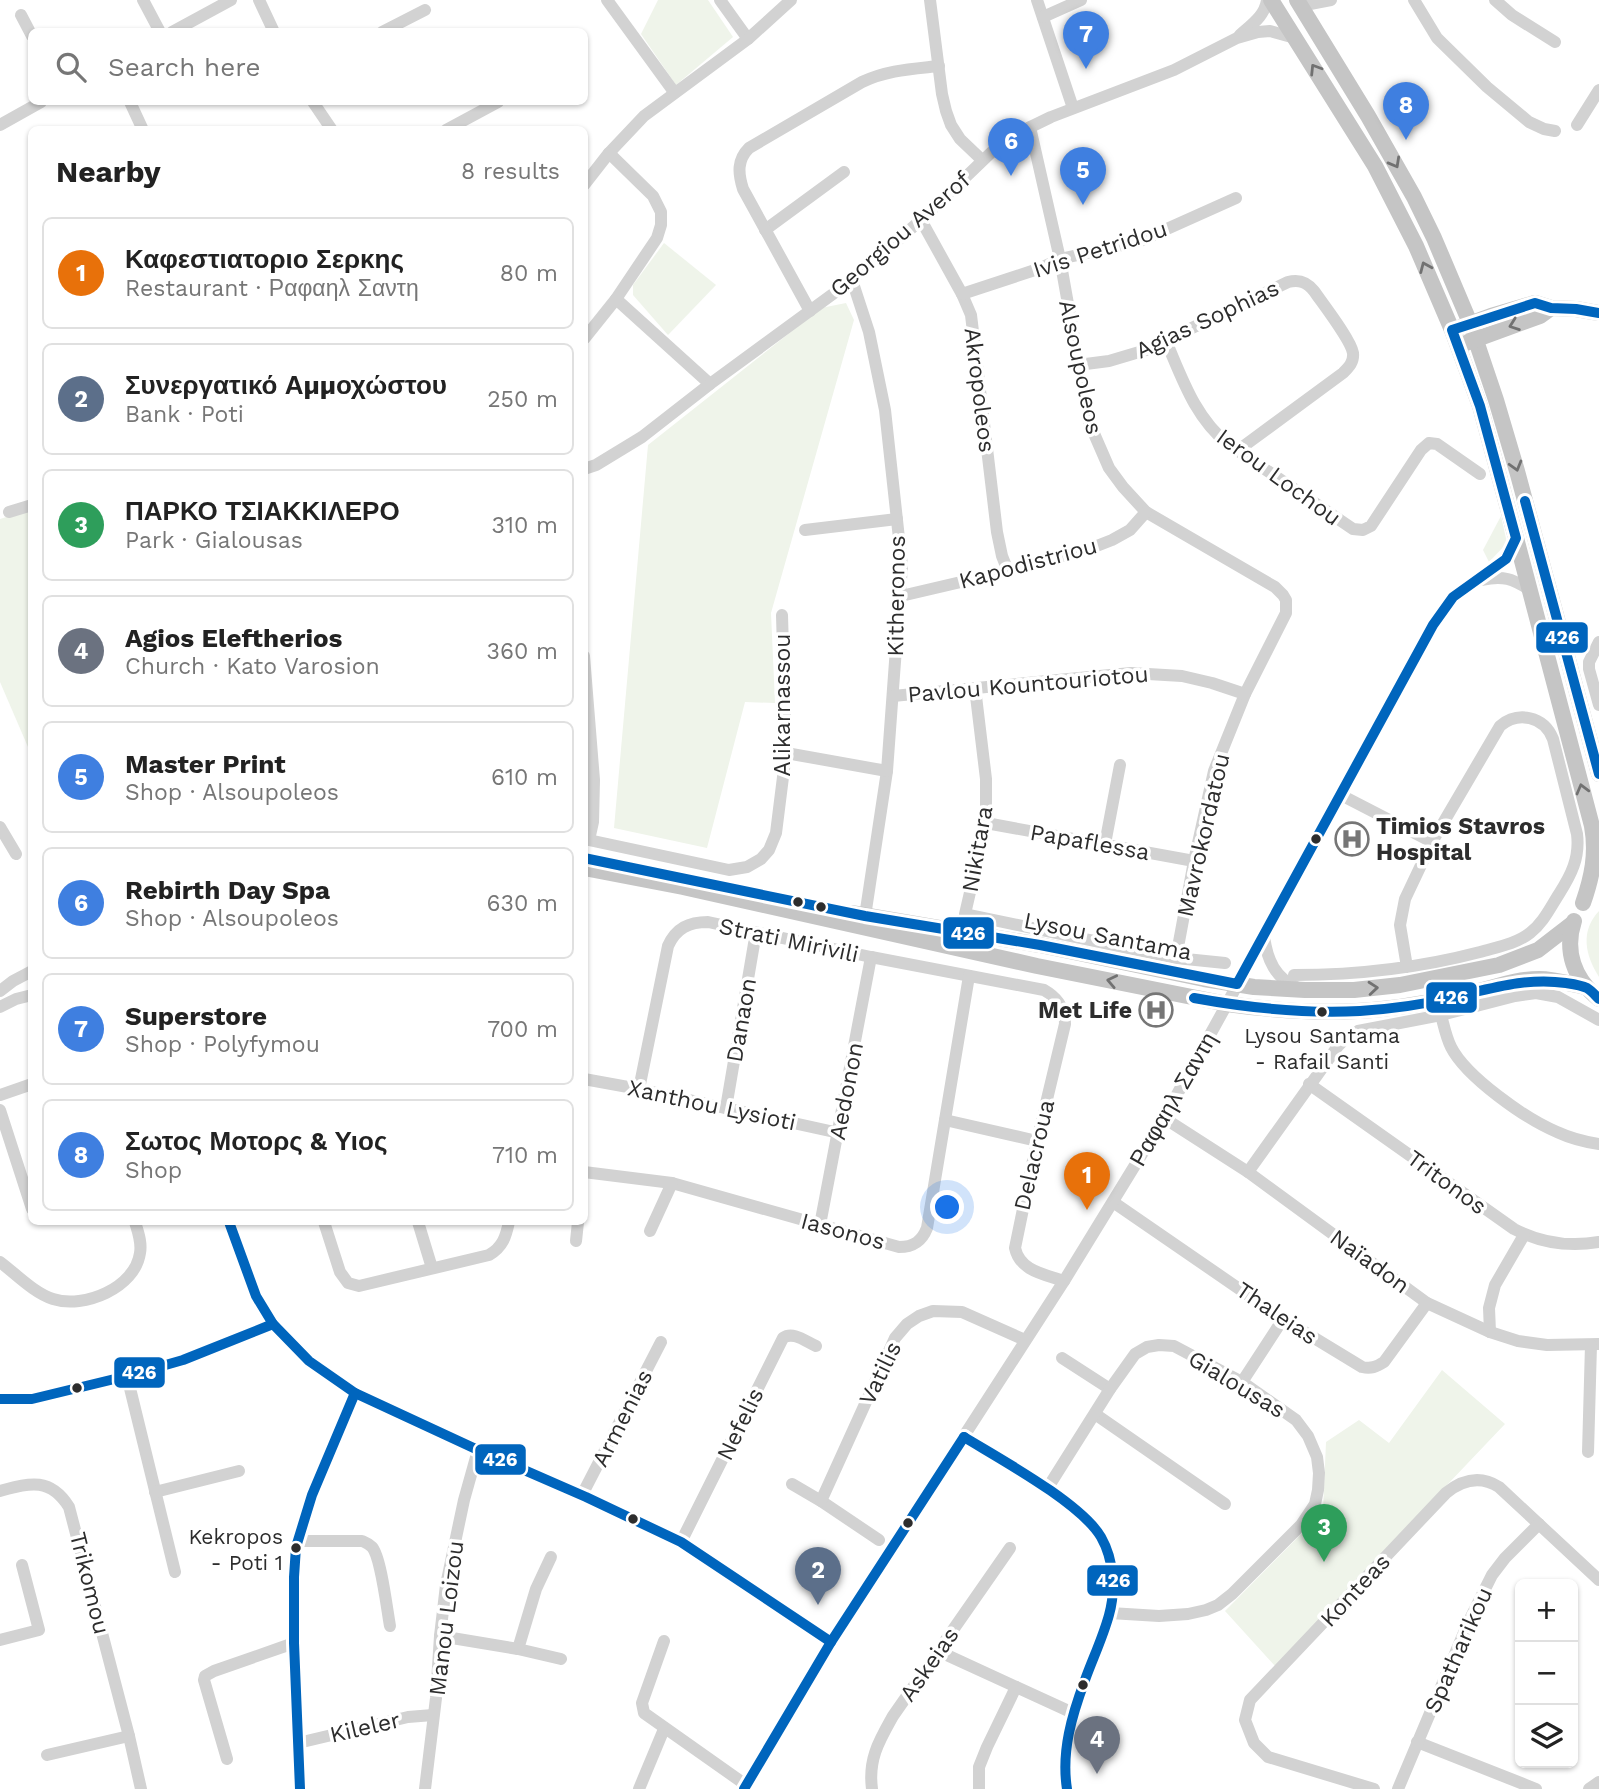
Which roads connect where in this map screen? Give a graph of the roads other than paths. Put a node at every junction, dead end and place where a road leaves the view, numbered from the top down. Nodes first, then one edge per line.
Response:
1 (144, 0) edge
2 (231, 0) edge
3 (259, 0) edge
4 (607, 0) edge
5 (720, 0) edge
6 (790, 0) edge
7 (930, 0) edge
8 (1037, 0) edge
9 (1081, 0) edge
10 (1269, 0) edge
11 (1297, 0) edge
12 (1414, 0) edge
13 (1495, 0) edge
14 (1329, 1) edge
15 (425, 10) dead end
16 (21, 15) dead end
17 (1043, 17) junction
18 (28, 28) edge
19 (158, 28) edge
20 (179, 28) edge
21 (272, 28) edge
22 (390, 28) edge
23 (1315, 29) junction
24 (1237, 38) junction
25 (1295, 38) junction
26 (748, 39) junction
27 (1555, 42) dead end
28 (939, 66) junction
29 (1599, 89) edge
30 (674, 92) junction
31 (36, 105) edge
32 (132, 105) edge
33 (315, 105) edge
34 (492, 105) edge
35 (1073, 108) junction
36 (0, 125) edge
37 (1577, 125) dead end
38 (142, 126) edge
39 (329, 126) edge
40 (453, 126) edge
41 (1030, 127) junction
42 (1555, 131) dead end
43 (609, 153) junction
44 (982, 160) junction
45 (844, 172) dead end
46 (588, 180) edge
47 (1236, 198) dead end
48 (921, 220) junction
49 (765, 230) junction
50 (1060, 259) junction
51 (852, 280) junction
52 (962, 294) junction
53 (616, 299) junction
54 (810, 311) junction
55 (1599, 313) edge
56 (1452, 330) junction
57 (1473, 331) junction
58 (588, 334) edge
59 (1166, 341) junction
60 (1458, 346) junction
61 (1079, 365) junction
62 (710, 384) junction
63 (1237, 451) junction
64 (588, 468) edge
65 (1480, 474) dead end
66 (28, 506) edge
67 (9, 512) dead end
68 (1146, 512) junction
69 (897, 519) junction
70 (805, 530) dead end
71 (1516, 538) junction
72 (1008, 571) junction
73 (1475, 581) junction
74 (1530, 590) junction
75 (901, 596) junction
76 (1286, 600) joint
77 (782, 615) dead end
78 (1599, 642) edge
79 (975, 688) junction
80 (1245, 694) junction
81 (893, 695) junction
82 (1599, 705) edge
83 (588, 706) edge
84 (786, 754) junction
85 (1120, 765) dead end
86 (887, 771) junction
87 (1599, 774) edge
88 (1339, 794) junction
89 (986, 823) junction
90 (0, 827) edge
91 (588, 836) edge
92 (588, 839) edge
93 (1432, 842) junction
94 (4, 844) edge
95 (1105, 844) junction
96 (16, 854) dead end
97 (588, 860) edge
98 (1194, 861) junction
99 (588, 869) edge
100 (1599, 889) edge
101 (1583, 903) junction
102 (864, 921) junction
103 (1573, 923) junction
104 (756, 932) junction
105 (1264, 936) junction
106 (871, 957) junction
107 (1176, 958) junction
108 (1225, 963) dead end
109 (1406, 967) junction
110 (28, 973) edge
111 (1294, 975) dead end
112 (970, 976) junction
113 (1237, 984) junction
114 (1586, 987) junction
115 (1305, 990) junction
116 (0, 991) edge
117 (28, 996) edge
118 (1599, 999) edge
119 (1059, 1002) joint
120 (1227, 1004) junction
121 (0, 1007) edge
122 (1441, 1015) junction
123 (1599, 1020) edge
124 (588, 1080) edge
125 (1310, 1084) junction
126 (28, 1085) edge
127 (639, 1089) junction
128 (0, 1095) edge
129 (726, 1108) junction
130 (0, 1110) edge
131 (1164, 1118) junction
132 (946, 1120) junction
133 (839, 1133) junction
134 (1037, 1141) junction
135 (1599, 1144) edge
136 (1248, 1172) junction
137 (588, 1173) edge
138 (672, 1184) junction
139 (28, 1197) edge
140 (1114, 1202) junction
141 (136, 1225) edge
142 (230, 1225) edge
143 (325, 1225) edge
144 (419, 1225) edge
145 (508, 1225) edge
146 (578, 1225) edge
147 (820, 1225) junction
148 (650, 1230) dead end
149 (1524, 1235) junction
150 (576, 1241) dead end
151 (1599, 1242) edge
152 (0, 1262) edge
153 (432, 1268) junction
154 (1064, 1280) junction
155 (1427, 1304) junction
156 (1283, 1319) junction
157 (273, 1324) junction
158 (1490, 1332) junction
159 (1025, 1340) junction
160 (661, 1342) dead end
161 (1595, 1344) edge
162 (816, 1346) dead end
163 (1062, 1359) dead end
164 (127, 1376) junction
165 (1242, 1382) junction
166 (1110, 1389) junction
167 (355, 1393) junction
168 (0, 1399) edge
169 (1094, 1414) junction
170 (964, 1437) junction
171 (478, 1450) junction
172 (1588, 1452) dead end
173 (239, 1471) dead end
174 (792, 1484) dead end
175 (1047, 1489) junction
176 (0, 1491) edge
177 (155, 1492) junction
178 (582, 1495) junction
179 (821, 1501) junction
180 (1225, 1504) dead end
181 (1539, 1524) junction
182 (879, 1540) dead end
183 (298, 1541) junction
184 (681, 1542) junction
185 (1010, 1548) dead end
186 (551, 1557) dead end
187 (22, 1565) dead end
188 (176, 1572) dead end
189 (1599, 1580) edge
190 (1110, 1613) junction
191 (390, 1626) dead end
192 (440, 1636) junction
193 (0, 1640) edge
194 (664, 1641) dead end
195 (831, 1642) junction
196 (294, 1643) junction
197 (518, 1649) junction
198 (938, 1651) junction
199 (561, 1659) dead end
200 (1016, 1687) junction
201 (1073, 1713) junction
202 (433, 1715) junction
203 (664, 1728) junction
204 (129, 1736) junction
205 (1417, 1741) junction
206 (298, 1743) junction
207 (47, 1755) dead end
208 (227, 1759) dead end
209 (1599, 1782) edge
210 (745, 1787) edge
211 (141, 1789) edge
212 (300, 1789) edge
213 (425, 1789) edge
214 (639, 1789) edge
215 (872, 1789) edge
216 (979, 1789) edge
217 (1067, 1789) edge
218 (1374, 1789) edge
219 (1398, 1789) edge
220 (1536, 1789) edge
221 (1589, 1789) edge

1 - 19 street
2 - 20 street
3 - 21 street
4 - 30 street
5 - 26 street
6 - 26 street
7 - 28 street
8 - 17 street
9 - 17 street
10 - 24 street, Georgiou Averof
10 - 25 main road
11 - 14 street
11 - 23 main road
12 - 42 street
13 - 27 street
14 - 23 street
15 - 22 street
16 - 18 street
17 - 35 street
23 -> 57 main road
24 - 25 street, Georgiou Averof
24 - 35 street, Georgiou Averof
56 -> 25 main road
26 - 30 street
28 - 44 street
28 - 49 street
29 - 37 street
30 - 43 street
31 - 36 street
32 - 38 street
33 - 39 street
34 - 40 street
35 - 41 street, Georgiou Averof
41 - 44 street, Georgiou Averof
41 - 50 street, Alsoupoleos
43 - 46 street
43 - 53 street
44 - 48 street, Georgiou Averof
45 - 49 street
47 - 50 street, Ivis Petridou
48 - 51 street, Georgiou Averof
48 - 52 street, Akropoleos
49 - 54 street
50 - 52 street, Ivis Petridou
50 - 61 street, Alsoupoleos
51 - 54 street, Georgiou Averof
51 - 69 street, Kitheronos
52 - 72 street, Akropoleos
53 - 58 street
53 - 62 street
54 - 62 street, Georgiou Averof
55 - 57 main road
56 - 57 main road
56 - 60 main road
57 - 60 main road
57 -> 87 main road
59 - 61 street, Agias Sophias
59 - 63 street, Ierou Lochou
59 - 63 street, Agias Sophias
60 - 71 main road
61 - 68 street, Alsoupoleos
62 - 64 street, Georgiou Averof
63 - 65 street, Ierou Lochou
66 - 67 street
68 - 72 street, Kapodistriou
68 - 76 street, Alsoupoleos
69 - 70 street
69 - 75 street, Kitheronos
71 - 73 street, Ραφαηλ Σαντη
71 - 74 main road
72 - 75 street, Kapodistriou
73 - 74 street
73 - 88 street, Ραφαηλ Σαντη
101 -> 74 main road
75 - 81 street, Kitheronos
76 - 80 street, Mavrokordatou
77 - 84 street, Alikarnassou
78 - 82 street
79 - 80 street, Pavlou Kountouriotou
79 - 81 street, Pavlou Kountouriotou
79 - 89 street, Nikitara
80 - 98 street, Mavrokordatou
81 - 86 street, Kitheronos
83 - 91 street
84 - 86 street
84 - 92 street, Alikarnassou
85 - 95 street
86 - 102 street, Kitheronos
88 - 93 street
88 - 105 street, Ραφαηλ Σαντη
89 - 95 street, Papaflessa
89 - 107 street, Nikitara
90 - 94 street
93 - 109 street
93 - 109 street
94 - 96 street
95 - 98 street, Papaflessa
97 - 102 main road, Lysou Santama
98 - 107 street, Mavrokordatou
99 - 102 main road, Lysou Santama
100 - 101 main road
101 - 103 main road
102 - 113 main road, Lysou Santama
120 -> 102 main road, Lysou Santama
103 - 114 main road
115 -> 103 main road, Lysou Santama
104 - 106 street, Strati Mirivili
104 - 127 street, Strati Mirivili
104 - 129 street, Danaon
105 - 113 street, Ραφαηλ Σαντη
105 - 115 street
106 - 112 street, Strati Mirivili
106 - 133 street, Aedonon
107 - 108 street, Nikitara
109 - 111 street
110 - 116 street
112 - 119 street, Strati Mirivili
112 - 132 street, Iasonos
113 - 115 main road, Lysou Santama
113 - 120 street, Ραφαηλ Σαντη
114 - 118 main road
114 - 120 main road, Lysou Santama
117 - 121 street
119 - 134 street, Delacroua
120 - 131 street, Ραφαηλ Σαντη
122 - 123 street
122 - 125 street
122 - 135 street
124 - 127 street, Xanthou Lysioti
125 - 136 street
125 - 149 street, Tritonos
126 - 128 street
127 - 129 street, Xanthou Lysioti
129 - 133 street, Xanthou Lysioti
130 - 139 street
131 - 136 street, Naïadon
131 - 140 street, Ραφαηλ Σαντη
132 - 134 street
132 - 147 street, Iasonos
133 - 147 street, Aedonon
134 - 154 street, Delacroua
136 - 155 street, Naïadon
137 - 138 street, Iasonos
138 - 147 street, Iasonos
138 - 148 street
140 - 154 street, Ραφαηλ Σαντη
140 - 156 street, Thaleias
141 - 152 street
142 - 157 street
143 - 153 street
144 - 153 street
145 - 153 street
146 - 150 street
149 - 151 street, Tritonos
149 - 158 street
154 - 159 street, Ραφαηλ Σαντη
155 - 156 street, Thaleias
155 - 158 street, Naïadon
156 - 165 street
157 - 164 street
157 - 167 street
158 - 161 street, Naïadon
159 - 170 street, Ραφαηλ Σαντη
159 - 179 street, Vatilis
160 - 178 street, Armenias
161 - 172 street
162 - 184 street, Nefelis
163 - 166 street
164 - 168 street
164 - 177 street
165 - 166 street, Gialousas
165 - 190 street, Gialousas
166 - 169 street, Gialousas
167 - 171 street
167 - 183 street
169 - 175 street, Gialousas
169 - 180 street
170 - 175 street
170 - 195 street, Ραφαηλ Σαντη
171 - 178 street
171 - 192 street, Manou Loizou
173 - 177 street
174 - 179 street
175 - 190 street
176 - 204 street, Trikomou
177 - 188 street
178 - 184 street
179 - 182 street
181 - 189 street, Konteas
181 - 205 street, Spatharikou
181 - 218 street, Konteas
183 - 191 street
183 - 196 street
184 - 195 street
185 - 198 street, Askeias
186 - 197 street
187 - 193 street
190 - 201 street
192 - 197 street
192 - 202 street, Manou Loizou
194 - 203 street
195 - 210 street, Ραφαηλ Σαντη
196 - 206 street
196 - 208 street
197 - 199 street
198 - 200 street
198 - 215 street, Askeias
200 - 201 street
200 - 216 street
201 - 217 street
202 - 206 street, Kileler
202 - 213 street, Manou Loizou
203 - 210 street
203 - 214 street
204 - 207 street
204 - 211 street, Trikomou
205 - 219 street, Spatharikou
205 - 220 street
206 - 212 street
209 - 221 street

